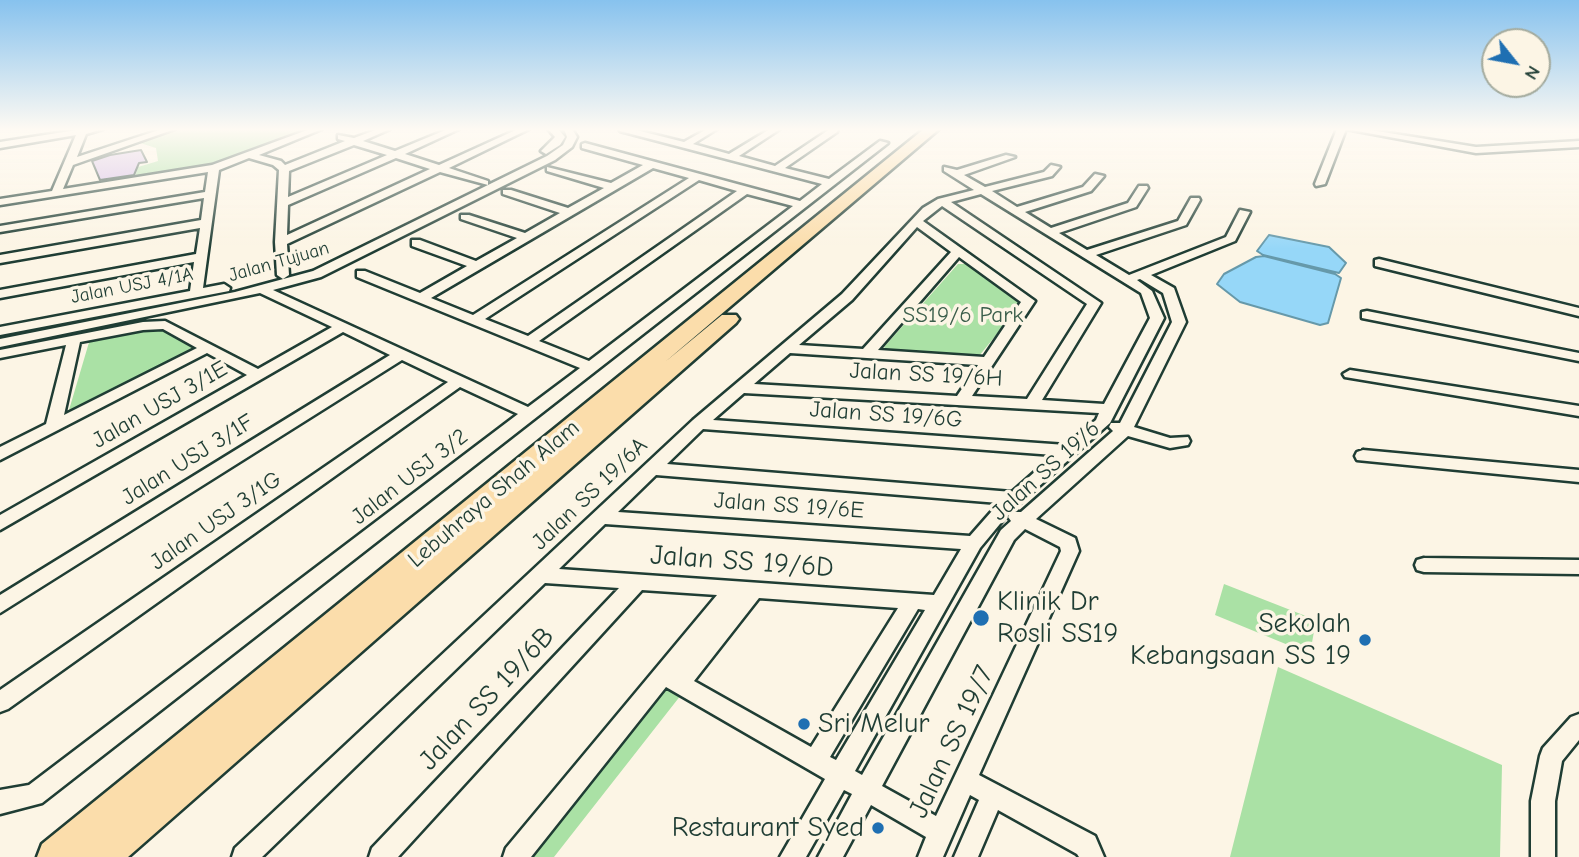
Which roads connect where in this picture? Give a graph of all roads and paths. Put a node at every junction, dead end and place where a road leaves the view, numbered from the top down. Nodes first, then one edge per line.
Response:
1 (68, 169) edge
2 (208, 169) edge
3 (214, 169) edge
4 (284, 169) edge
5 (363, 169) edge
6 (439, 169) joint
7 (512, 169) edge
8 (529, 169) edge
9 (551, 169) dead end
10 (643, 169) edge
11 (669, 169) edge
12 (777, 169) edge
13 (849, 169) edge
14 (884, 169) edge
15 (904, 169) edge
16 (960, 169) edge
17 (1053, 169) edge
18 (1326, 169) edge
19 (1099, 176) dead end
20 (697, 177) junction
21 (484, 183) junction
22 (830, 183) junction
23 (1320, 184) dead end
24 (612, 187) junction
25 (1143, 187) dead end
26 (745, 190) junction
27 (984, 191) junction
28 (507, 192) dead end
29 (56, 193) junction
30 (210, 194) junction
31 (808, 200) junction
32 (1195, 200) dead end
33 (942, 201) junction
34 (0, 202) edge
35 (282, 204) junction
36 (1016, 211) junction
37 (570, 212) junction
38 (1244, 212) dead end
39 (465, 217) dead end
40 (917, 222) junction
41 (206, 223) junction
42 (0, 229) edge
43 (1051, 232) junction
44 (527, 237) junction
45 (281, 242) junction
46 (416, 243) dead end
47 (958, 251) junction
48 (1086, 254) junction
49 (201, 257) junction
50 (0, 259) edge
51 (1379, 263) dead end
52 (477, 266) junction
53 (360, 274) dead end
54 (1141, 274) junction
55 (283, 275) junction
56 (1128, 280) junction
57 (263, 290) junction
58 (196, 292) junction
59 (0, 294) edge
60 (421, 298) junction
61 (1579, 312) edge
62 (1367, 315) dead end
63 (474, 320) junction
64 (342, 327) junction
65 (0, 331) edge
66 (74, 340) junction
67 (528, 342) junction
68 (0, 343) edge
69 (208, 348) junction
70 (787, 349) junction
71 (0, 354) edge
72 (401, 354) junction
73 (867, 354) junction
74 (1579, 357) edge
75 (986, 361) junction
76 (591, 367) junction
77 (1350, 374) dead end
78 (258, 375) junction
79 (459, 381) junction
80 (740, 387) junction
81 (962, 400) junction
82 (1031, 404) junction
83 (1579, 411) edge
84 (530, 414) junction
85 (1106, 416) junction
86 (699, 424) junction
87 (53, 427) junction
88 (1124, 430) junction
89 (1182, 441) dead end
90 (1069, 451) junction
91 (0, 454) edge
92 (1363, 456) dead end
93 (652, 470) junction
94 (1579, 476) edge
95 (1009, 503) junction
96 (601, 517) junction
97 (1024, 520) junction
98 (0, 523) edge
99 (974, 543) junction
100 (1424, 565) dead end
101 (1579, 567) edge
102 (540, 575) junction
103 (637, 582) junction
104 (744, 590) junction
105 (912, 602) junction
106 (939, 603) junction
107 (0, 605) edge
108 (671, 680) junction
109 (0, 702) edge
110 (1579, 724) edge
111 (815, 761) junction
112 (839, 775) junction
113 (965, 780) junction
114 (866, 790) junction
115 (993, 795) junction
116 (0, 802) edge
117 (941, 832) junction
118 (54, 857) edge
119 (101, 857) edge
120 (244, 857) edge
121 (381, 857) edge
122 (515, 857) edge
123 (792, 857) edge
124 (830, 857) edge
125 (930, 857) edge
126 (966, 857) edge
127 (1092, 857) edge
128 (1543, 857) edge

1 - 29 street
2 - 29 street
3 - 30 street
4 - 35 street
5 - 35 street
6 - 21 street
6 - 45 street
7 - 21 street, Jalan USJ 4/1A
8 - 57 street, Jalan Tujuan
9 - 24 street
10 - 24 street
11 - 20 street
12 - 22 street
13 - 22 street, Jalan USJ 3/2
14 - 118 highway, Lebuhraya Shah Alam
15 - 119 highway, Lebuhraya Shah Alam
16 - 27 street, Jalan SS 19/6
17 - 27 street, Jalan SS 19/6A
18 - 23 street
19 - 36 street
20 - 26 street
20 - 63 street
21 - 55 street, Jalan USJ 4/1A
22 - 31 street, Jalan USJ 3/2
24 - 37 street
25 - 43 street
26 - 31 street
26 - 67 street
27 - 33 street, Jalan SS 19/6A
27 - 36 street, Jalan SS 19/6
28 - 37 street
29 - 34 street
30 - 41 street
30 - 42 street
31 - 76 street, Jalan USJ 3/2
32 - 48 street
33 - 40 street, Jalan SS 19/6A
33 - 82 street
35 - 45 street
36 - 43 street, Jalan SS 19/6
37 - 44 street
38 - 54 street
39 - 44 street
40 - 47 street
40 - 70 street, Jalan SS 19/6A
41 - 49 street
41 - 50 street
43 - 48 street, Jalan SS 19/6
44 - 52 street
45 - 55 street
46 - 52 street
47 - 73 street
47 - 75 street
48 - 56 street, Jalan SS 19/6
49 - 58 street
49 - 59 street
51 - 61 street
52 - 60 street
53 - 60 street
54 - 56 street
54 - 88 street
55 - 58 street, Jalan USJ 4/1A
56 - 85 street, Jalan SS 19/6
57 - 64 street
57 - 68 street, Jalan Tujuan
58 - 65 street, Jalan USJ 4/1A
60 - 63 street
62 - 74 street
63 - 67 street
64 - 72 street
64 - 78 street, Jalan USJ 3/1E
66 - 69 street
66 - 71 street
66 - 87 street
67 - 76 street
69 - 78 street
69 - 87 street
70 - 73 street
70 - 80 street, Jalan SS 19/6A
72 - 79 street
72 - 107 street, Jalan USJ 3/1F
73 - 75 street
75 - 81 street
76 - 84 street, Jalan USJ 3/2
77 - 83 street
78 - 98 street, Jalan USJ 3/1E
79 - 84 street
79 - 109 street, Jalan USJ 3/1G
80 - 81 street, Jalan SS 19/6H
80 - 86 street, Jalan SS 19/6A
81 - 82 street, Jalan SS 19/6H
82 - 85 street, Jalan SS 19/6H
84 - 116 street, Jalan USJ 3/2
85 - 88 street, Jalan SS 19/6H
85 - 90 street, Jalan SS 19/6
86 - 90 street, Jalan SS 19/6G
86 - 93 street, Jalan SS 19/6A
87 - 91 street
88 - 89 street, Jalan SS 19/6H
88 - 97 street
90 - 95 street, Jalan SS 19/6
92 - 94 street
93 - 95 street
93 - 96 street, Jalan SS 19/6A
95 - 97 street, Jalan SS 19/7
95 - 99 street, Jalan SS 19/6
96 - 99 street, Jalan SS 19/6E
96 - 102 street, Jalan SS 19/6A
97 - 113 street, Jalan SS 19/7
97 - 114 street, Jalan SS 19/7
99 - 106 street, Jalan SS 19/6
100 - 101 street
102 - 103 street, Jalan SS 19/6D
102 - 120 street, Jalan SS 19/6A
103 - 104 street, Jalan SS 19/6D
103 - 121 street, Jalan SS 19/6B
104 - 105 street, Jalan SS 19/6D
104 - 108 street
105 - 106 street, Jalan SS 19/6D
105 - 111 street
106 - 112 street, Jalan SS 19/6
108 - 111 street
108 - 122 street
110 - 128 street
111 - 112 street
112 - 114 street
112 - 123 street, Jalan SS 19/6
113 - 115 street
113 - 117 street, Jalan SS 19/7
114 - 117 street
114 - 124 street, Jalan SS 19/7
115 - 126 street
115 - 127 street
117 - 125 street, Jalan SS 19/7

